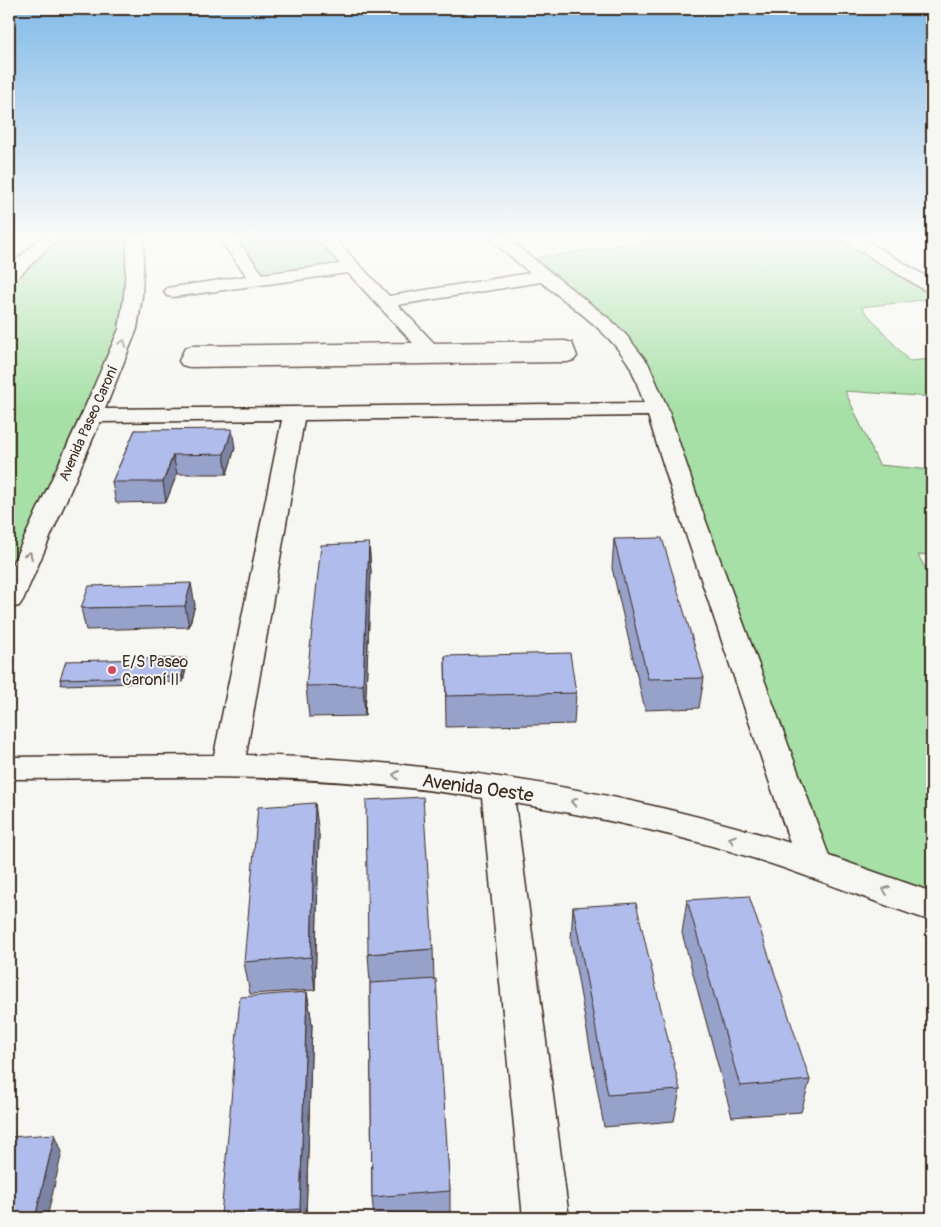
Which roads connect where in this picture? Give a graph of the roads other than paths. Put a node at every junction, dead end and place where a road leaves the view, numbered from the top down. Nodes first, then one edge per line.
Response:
1 (133, 295) edge
2 (379, 295) edge
3 (427, 295) edge
4 (568, 295) edge
5 (386, 302) junction
6 (433, 353) junction
7 (657, 409) junction
8 (294, 413) junction
9 (92, 416) junction
10 (9, 600) edge
11 (228, 765) junction
12 (9, 768) edge
13 (497, 788) junction
14 (814, 864) junction
15 (932, 907) edge
16 (546, 1218) edge

9 -> 1 street, Avenida Paseo Caroní
2 - 5 street
3 - 5 street
4 - 7 street
5 - 6 street
6 - 6 street
6 - 6 street
7 - 8 street
7 - 14 street
8 - 9 street
8 - 11 street
10 -> 9 street, Avenida Paseo Caroní
11 - 12 street, Avenida Oeste
13 -> 11 street, Avenida Oeste
14 -> 13 street, Avenida Oeste
13 - 16 street
15 -> 14 street, Avenida Oeste

